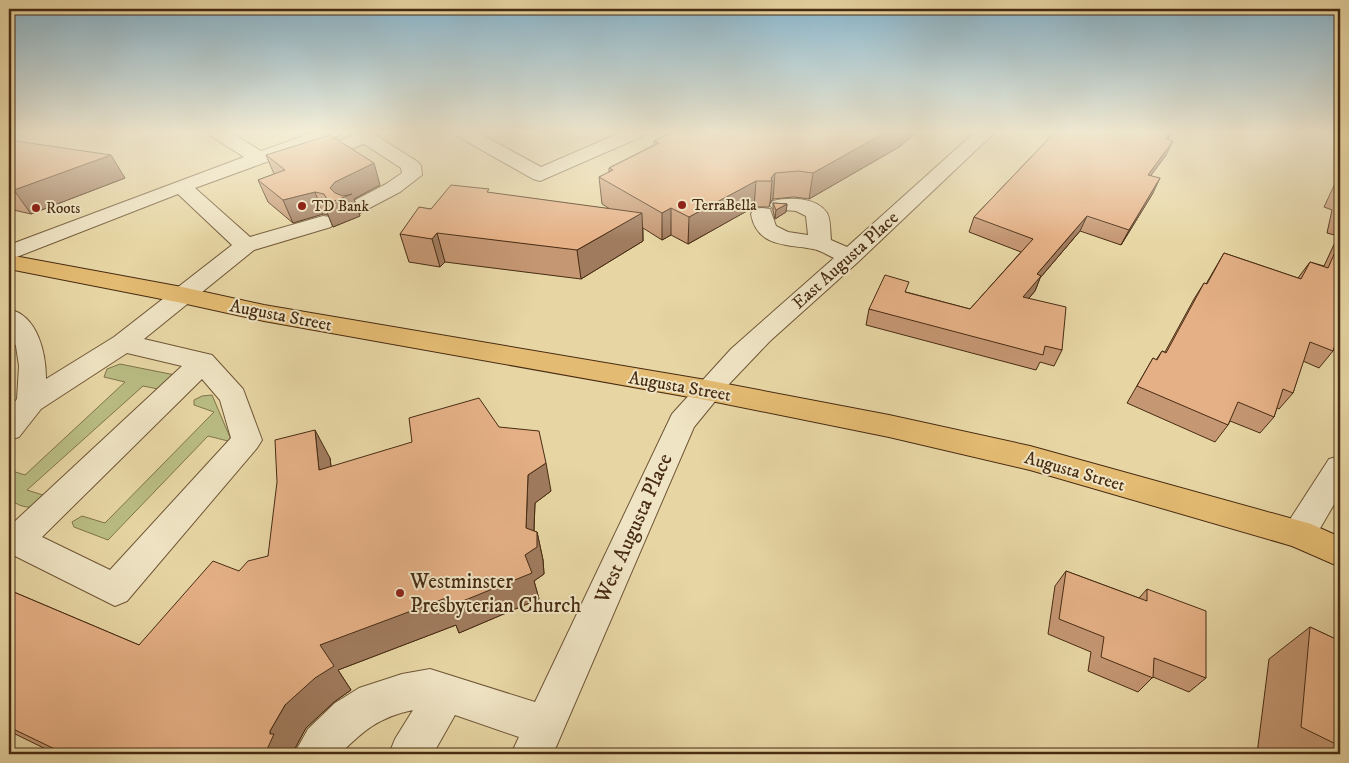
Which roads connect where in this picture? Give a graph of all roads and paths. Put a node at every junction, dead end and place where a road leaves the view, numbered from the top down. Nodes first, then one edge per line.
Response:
1 (232, 168) edge
2 (279, 168) edge
3 (411, 168) edge
4 (527, 168) edge
5 (557, 168) edge
6 (947, 168) edge
7 (181, 186) junction
8 (196, 200) junction
9 (351, 210) dead end
10 (323, 222) dead end
11 (820, 244) junction
12 (246, 245) junction
13 (9, 254) edge
14 (850, 256) junction
15 (9, 262) edge
16 (182, 294) junction
17 (9, 317) edge
18 (123, 343) junction
19 (203, 362) junction
20 (706, 390) junction
21 (31, 402) junction
22 (9, 429) edge
23 (1340, 468) edge
24 (1299, 534) junction
25 (13, 539) edge
26 (1340, 552) edge
27 (446, 693) junction
28 (538, 740) edge
29 (315, 754) edge
30 (410, 754) edge

1 - 7 street
2 - 8 street
3 - 9 street
4 - 5 street
6 - 14 street, East Augusta Place
7 - 8 street
7 - 13 street
8 - 12 street
10 - 12 street
11 - 11 street
11 - 14 street
12 - 16 street
14 - 20 street, East Augusta Place
15 - 16 main road, Augusta Street
16 - 18 street
16 - 20 main road, Augusta Street
17 - 21 street
18 - 19 street
18 - 21 street
19 - 25 street
19 - 25 street
20 - 24 main road, Augusta Street
20 - 28 street, West Augusta Place
21 - 22 street
23 - 24 street
24 - 26 main road, Augusta Street
27 - 28 street
27 - 29 street
27 - 30 street

